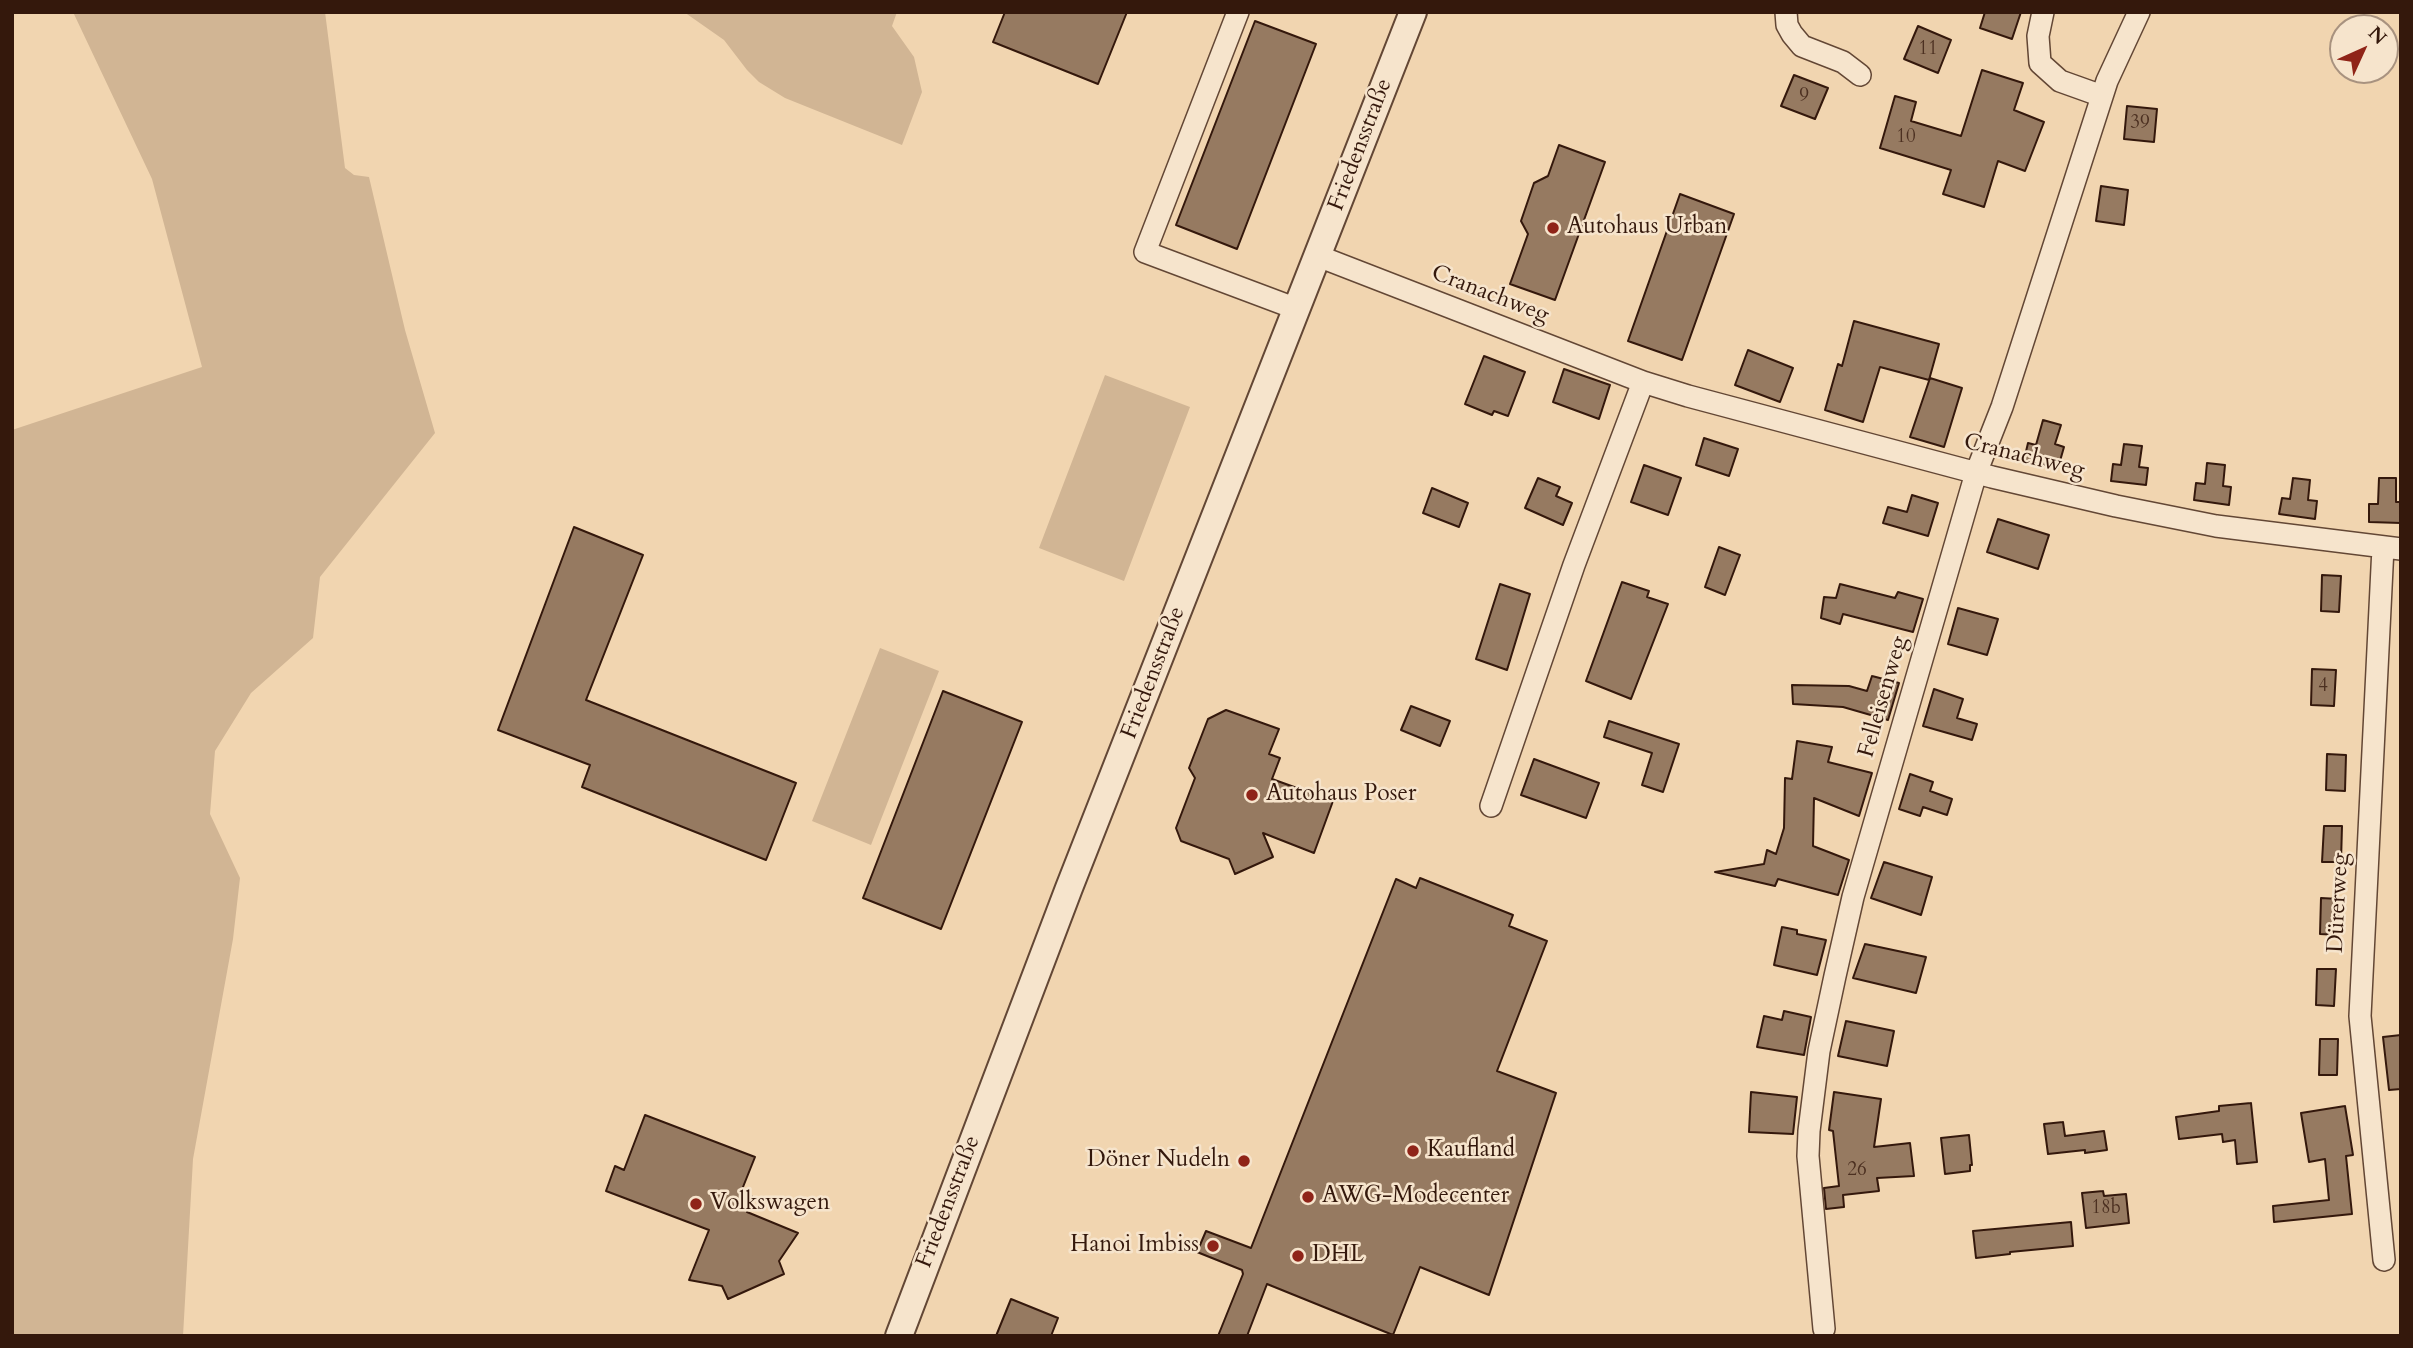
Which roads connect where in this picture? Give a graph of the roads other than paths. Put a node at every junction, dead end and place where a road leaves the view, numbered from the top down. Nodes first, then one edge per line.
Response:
1 (1238, 12) edge
2 (1413, 12) edge
3 (1786, 12) edge
4 (2043, 12) edge
5 (2138, 12) edge
6 (1860, 75) dead end
7 (2102, 96) junction
8 (1318, 256) junction
9 (1297, 309) junction
10 (1643, 382) junction
11 (1976, 473) junction
12 (2392, 548) edge
13 (1491, 806) dead end
14 (2384, 1260) dead end
15 (1824, 1329) dead end
16 (899, 1336) edge

1 - 9 street
2 - 8 street, Friedensstraße
3 - 6 street
4 - 7 street
5 - 7 street, Felleisenweg
7 - 11 street, Felleisenweg
8 - 9 street, Friedensstraße
8 - 10 street, Cranachweg
9 - 16 street, Friedensstraße
10 - 11 street, Cranachweg
10 - 13 street
11 - 12 street, Cranachweg
11 - 15 street, Felleisenweg
12 - 14 street, Dürerweg

